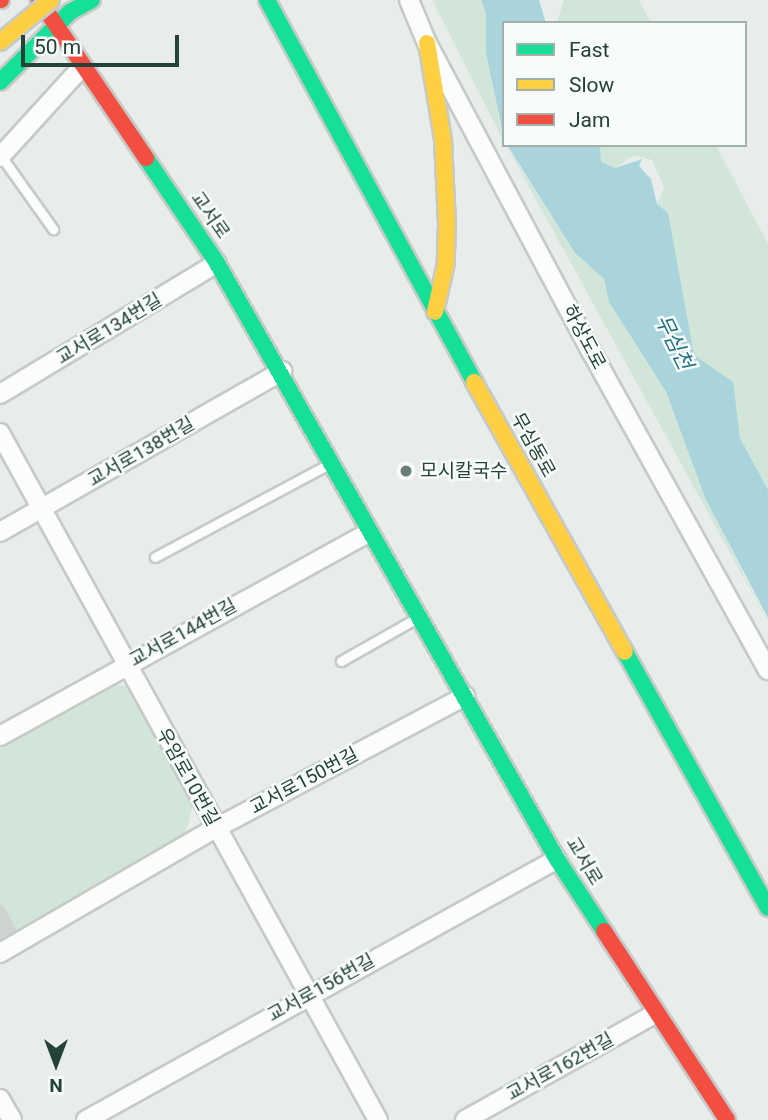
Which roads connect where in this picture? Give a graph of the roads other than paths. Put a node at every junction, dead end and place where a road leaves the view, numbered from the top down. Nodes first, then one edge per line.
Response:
1 (39, 0) edge
2 (51, 0) edge
3 (92, 0) edge
4 (267, 0) edge
5 (409, 0) edge
6 (54, 28) junction
7 (0, 42) edge
8 (427, 43) junction
9 (82, 67) junction
10 (0, 82) edge
11 (1, 156) edge
12 (53, 229) dead end
13 (218, 263) junction
14 (435, 312) junction
15 (282, 371) junction
16 (0, 394) edge
17 (0, 433) edge
18 (331, 463) junction
19 (41, 509) junction
20 (0, 532) edge
21 (368, 533) junction
22 (155, 556) dead end
23 (418, 617) junction
24 (341, 661) dead end
25 (126, 663) junction
26 (768, 670) edge
27 (465, 696) junction
28 (0, 736) edge
29 (216, 828) junction
30 (558, 859) junction
31 (768, 908) edge
32 (0, 953) edge
33 (309, 995) junction
34 (654, 1014) junction
35 (0, 1099) edge
36 (12, 1120) edge
37 (86, 1120) edge
38 (378, 1120) edge
39 (465, 1120) edge
40 (727, 1120) edge

1 - 6 street, 교서로
2 - 7 street, bridge
3 - 6 street
4 - 14 street, 무심동로
5 - 8 street, 하상도로
6 - 9 street, 교서로
6 - 10 street
8 - 14 street
8 - 26 street, 하상도로
9 - 11 street
9 - 13 street, 교서로
11 - 12 lane
13 - 15 street, 교서로
13 - 16 street, 교서로134번길
14 - 31 street, 무심동로
15 - 18 street, 교서로
15 - 19 street, 교서로138번길
17 - 19 street, 우암로10번길
18 - 21 street, 교서로
18 - 22 lane
19 - 20 street, 교서로138번길
19 - 25 street, 우암로10번길
21 - 23 street, 교서로
21 - 25 street, 교서로144번길
23 - 24 lane
23 - 27 street, 교서로
25 - 28 street, 교서로144번길
25 - 29 street, 우암로10번길
27 - 29 street, 교서로150번길
27 - 30 street, 교서로
29 - 32 street, 교서로150번길
29 - 33 street, 우암로10번길
30 - 33 street, 교서로156번길
30 - 34 street, 교서로
33 - 37 street, 교서로156번길
33 - 38 street, 우암로10번길
34 - 39 street, 교서로162번길
34 - 40 street, 교서로
35 - 36 street

